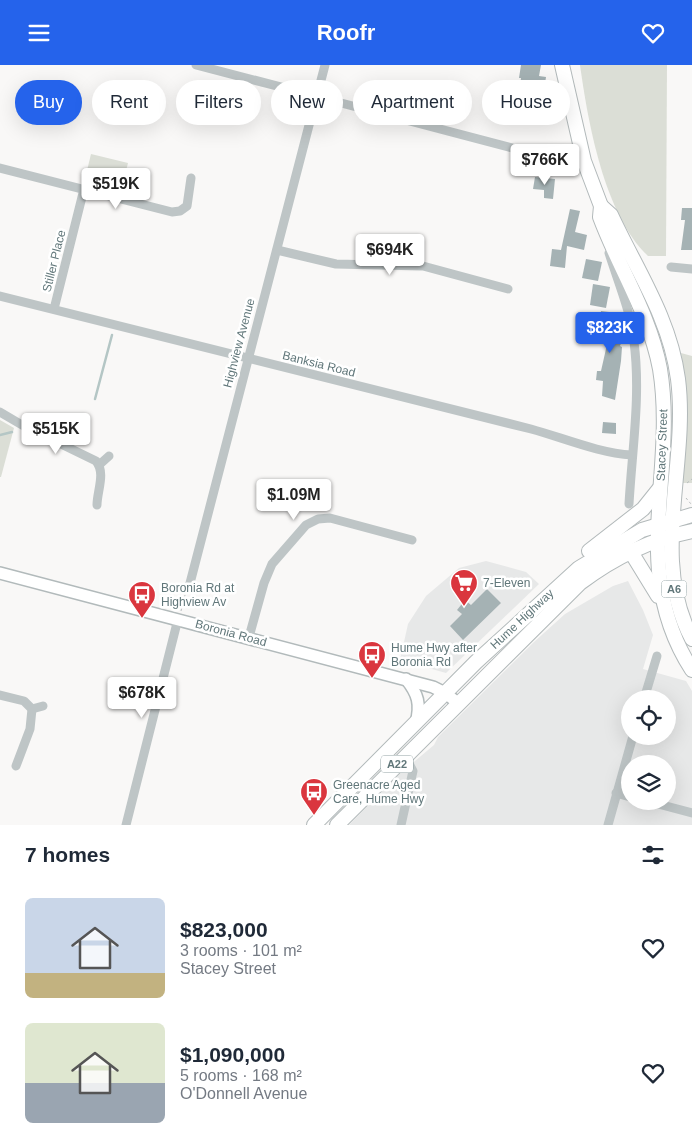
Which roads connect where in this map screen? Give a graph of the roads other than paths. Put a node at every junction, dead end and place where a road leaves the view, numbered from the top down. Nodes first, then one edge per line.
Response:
1 (196, 65) edge
2 (325, 65) edge
3 (564, 66) edge
4 (321, 80) edge
5 (271, 84) edge
6 (343, 103) edge
7 (309, 125) edge
8 (584, 161) junction
9 (0, 168) edge
10 (191, 178) dead end
11 (84, 189) junction
12 (600, 206) junction
13 (603, 225) junction
14 (276, 250) junction
15 (671, 267) dead end
16 (692, 269) edge
17 (508, 289) dead end
18 (0, 296) edge
19 (54, 309) junction
20 (248, 359) junction
21 (0, 412) edge
22 (632, 455) junction
23 (110, 456) dead end
24 (99, 465) junction
25 (660, 488) junction
26 (628, 503) dead end
27 (97, 505) dead end
28 (692, 515) edge
29 (673, 520) junction
30 (657, 524) junction
31 (692, 531) edge
32 (672, 535) junction
33 (412, 540) dead end
34 (657, 541) junction
35 (631, 552) junction
36 (0, 573) edge
37 (189, 587) road end
38 (551, 591) junction
39 (663, 603) junction
40 (178, 619) junction
41 (249, 637) junction
42 (692, 639) edge
43 (657, 656) dead end
44 (692, 670) edge
45 (406, 679) junction
46 (647, 690) edge
47 (445, 693) junction
48 (0, 695) edge
49 (458, 703) junction
50 (43, 706) dead end
51 (32, 709) junction
52 (416, 723) junction
53 (630, 745) edge
54 (405, 756) junction
55 (16, 766) dead end
56 (616, 793) junction
57 (621, 794) edge
58 (676, 809) edge
59 (692, 813) edge
60 (126, 825) edge
61 (314, 825) edge
62 (337, 825) edge
63 (401, 825) edge
64 (608, 825) edge

1 - 5 street
2 - 4 street
3 - 8 highway, Stacey Street / A6
6 - 8 street
7 - 14 street, Highview Avenue
8 - 12 highway, Stacey Street / A6
9 - 11 street
10 - 11 street
11 - 19 street, Stiller Place
12 - 13 highway, Stacey Street / A6
12 - 29 highway, Stacey Street / A6
13 - 22 street, Stacey Street
13 - 25 highway, Stacey Street / A6
14 - 17 street
14 - 20 street, Highview Avenue
15 - 16 street
18 - 19 street, Banksia Road
19 - 20 street, Banksia Road
20 - 22 street, Banksia Road
20 - 37 street, Highview Avenue
21 - 24 street
22 - 26 street, Stacey Street
23 - 24 street
24 - 27 street
25 - 30 highway, Stacey Street / A6
25 - 38 highway
28 - 29 highway, Hume Highway / A22
29 - 30 highway, Hume Highway / A22
29 - 32 highway, Stacey Street / A6
30 - 34 highway, Stacey Street / A6
30 - 38 highway, Hume Highway / A22
31 - 32 highway, Hume Highway / A22
32 - 34 highway, Hume Highway / A22
32 - 42 highway, Stacey Street / A6
33 - 41 street
34 - 35 highway, Hume Highway / A22
34 - 39 highway, Stacey Street / A6
35 - 39 highway
35 - 49 highway, Hume Highway / A22
36 - 40 main road, Boronia Road
38 - 47 highway, Hume Highway / A22
39 - 44 highway, Stacey Street / A6
40 - 41 main road, Boronia Road
40 - 60 street
41 - 45 main road, Boronia Road
43 - 46 street
45 - 47 main road, Boronia Road
45 - 52 main road
47 - 49 main road, Boronia Road
47 - 52 highway, Hume Highway / A22
48 - 51 street
49 - 54 highway, Hume Highway / A22
50 - 51 street
51 - 55 street
52 - 61 highway, Hume Highway / A22
53 - 56 street
54 - 62 highway, Hume Highway / A22
54 - 63 street
56 - 57 street
56 - 64 street
58 - 59 street

